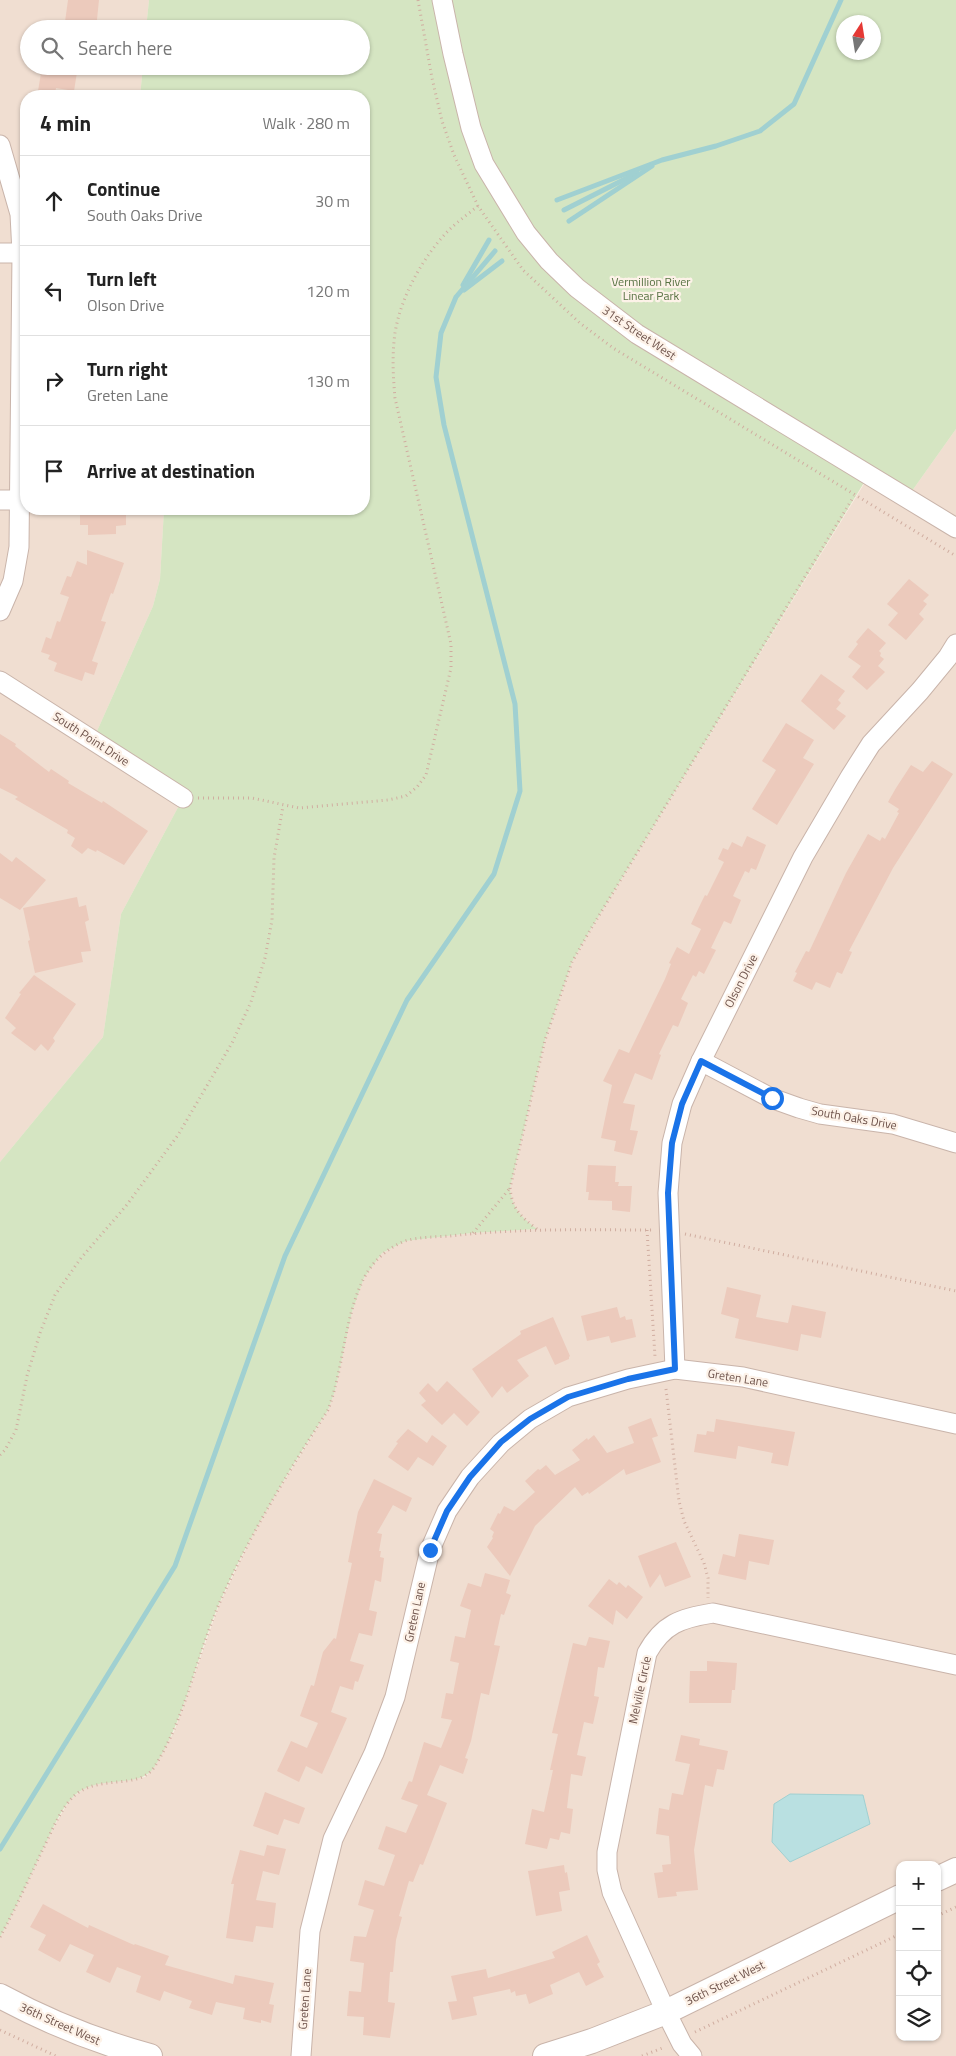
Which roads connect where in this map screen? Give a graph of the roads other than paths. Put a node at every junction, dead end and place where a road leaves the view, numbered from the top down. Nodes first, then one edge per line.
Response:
1 (442, 0) edge
2 (0, 145) edge
3 (20, 214) edge
4 (0, 253) edge
5 (20, 253) edge
6 (0, 500) edge
7 (20, 500) joint
8 (956, 528) edge
9 (0, 611) edge
10 (956, 644) edge
11 (0, 681) edge
12 (183, 798) road end
13 (701, 1061) junction
14 (956, 1143) edge
15 (668, 1370) junction
16 (956, 1424) edge
17 (956, 1665) edge
18 (956, 1870) edge
19 (941, 1877) edge
20 (896, 1899) edge
21 (0, 1996) edge
22 (666, 2012) junction
23 (150, 2056) edge
24 (301, 2056) edge
25 (545, 2056) edge
26 (692, 2056) edge

1 - 8 street, 31st Street West
2 - 3 street
4 - 5 street
6 - 7 street
7 - 9 street
10 - 13 street, Olson Drive
11 - 12 street, South Point Drive
13 - 14 street, South Oaks Drive
13 - 15 street, Olson Drive
15 - 16 street, Greten Lane
15 - 24 street, Greten Lane
17 - 22 street, Melville Circle
18 - 19 street
20 - 22 street, 36th Street West
21 - 23 street, 36th Street West
22 - 25 street, 36th Street West
22 - 26 street, Melville Circle

